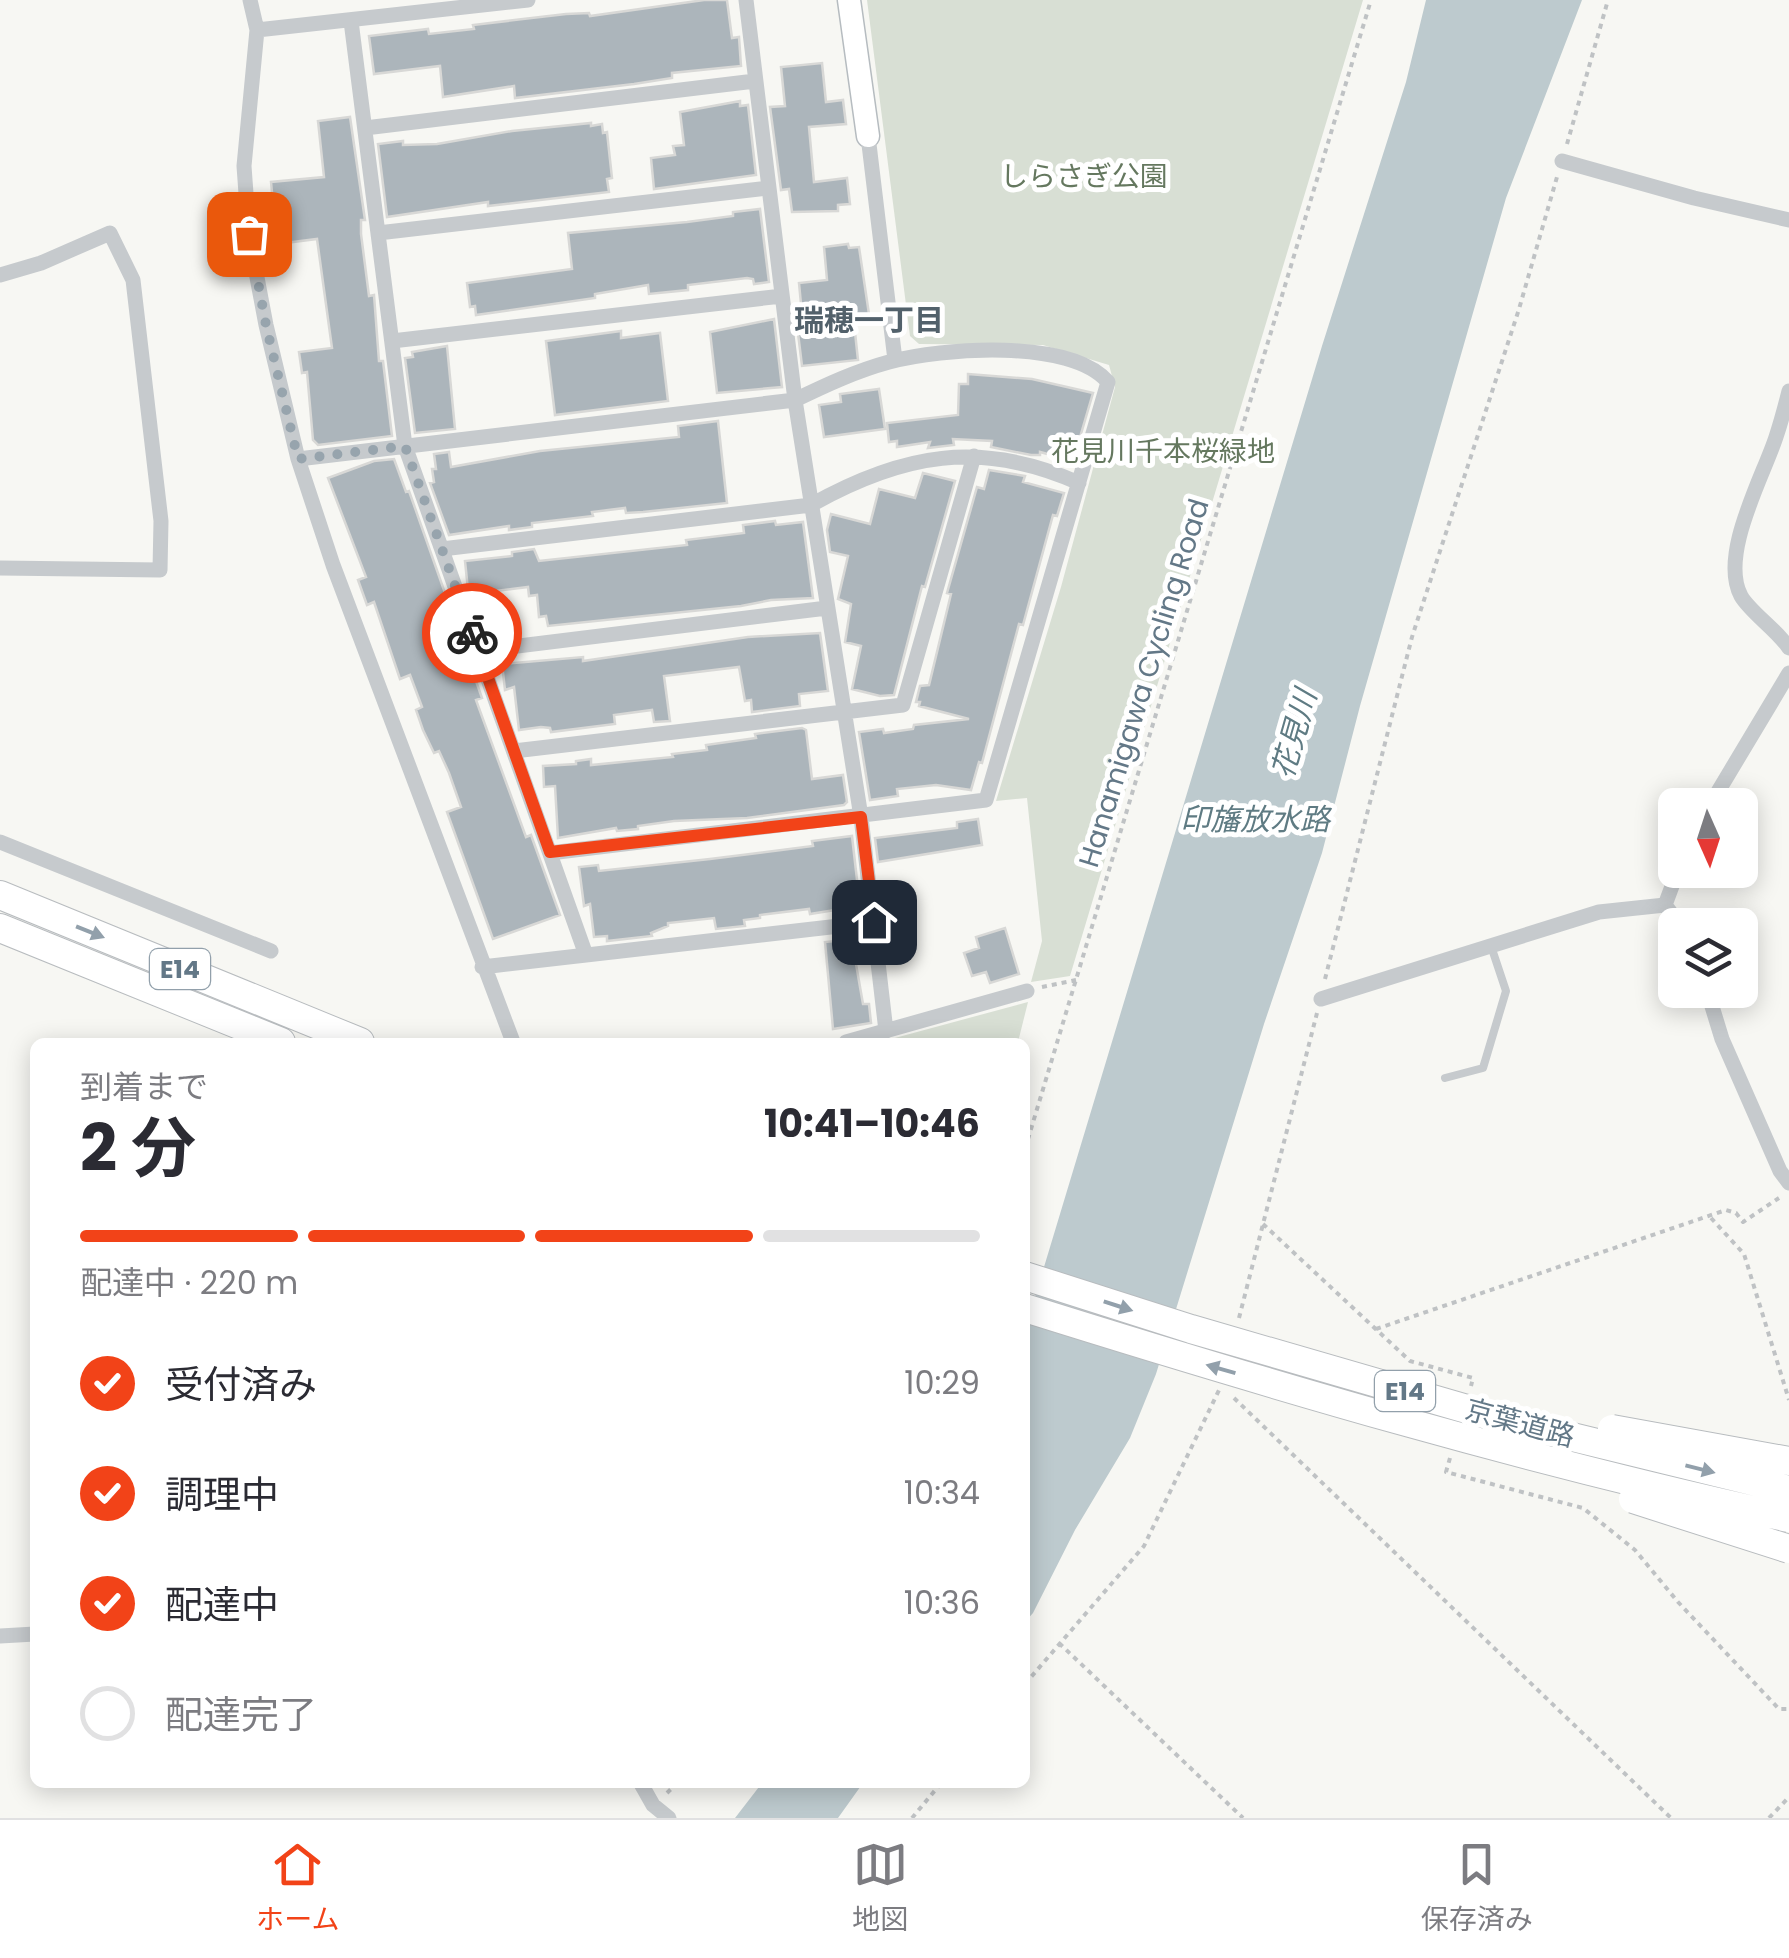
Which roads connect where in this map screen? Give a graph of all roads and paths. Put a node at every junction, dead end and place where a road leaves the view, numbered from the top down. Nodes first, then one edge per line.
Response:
1 (250, 0) edge
2 (528, 0) edge
3 (746, 0) edge
4 (848, 0) edge
5 (1371, 0) edge
6 (1608, 0) edge
7 (351, 21) junction
8 (257, 30) junction
9 (755, 81) junction
10 (365, 128) junction
11 (868, 136) joint
12 (1562, 161) junction
13 (768, 188) junction
14 (1789, 220) edge
15 (378, 234) junction
16 (0, 275) edge
17 (782, 296) junction
18 (392, 340) junction
19 (894, 360) junction
20 (1789, 392) edge
21 (795, 400) junction
22 (405, 446) junction
23 (974, 456) junction
24 (298, 459) junction
25 (1078, 482) junction
26 (810, 504) junction
27 (442, 549) junction
28 (0, 568) edge
29 (826, 608) junction
30 (1789, 648) edge
31 (478, 651) junction
32 (1789, 672) edge
33 (845, 712) junction
34 (514, 751) junction
35 (1720, 788) edge
36 (861, 817) junction
37 (0, 842) edge
38 (550, 852) junction
39 (1671, 888) edge
40 (0, 895) edge
41 (1665, 905) junction
42 (1667, 908) edge
43 (874, 922) junction
44 (0, 928) edge
45 (1491, 946) junction
46 (270, 951) dead end
47 (586, 955) junction
48 (482, 967) junction
49 (1076, 980) junction
50 (1028, 991) joint
51 (1320, 998) junction
52 (1713, 1008) edge
53 (886, 1031) junction
54 (271, 1038) edge
55 (350, 1038) edge
56 (510, 1038) edge
57 (861, 1038) edge
58 (1445, 1078) dead end
59 (1030, 1132) edge
60 (1789, 1183) edge
61 (1789, 1191) edge
62 (1711, 1218) junction
63 (1264, 1224) junction
64 (1030, 1278) edge
65 (1030, 1310) edge
66 (1376, 1329) junction
67 (1236, 1330) dead end
68 (1298, 1361) junction
69 (1474, 1378) dead end
70 (1221, 1386) dead end
71 (1289, 1389) junction
72 (1235, 1399) dead end
73 (1789, 1400) edge
74 (1789, 1461) edge
75 (1789, 1490) edge
76 (1789, 1518) edge
77 (1789, 1549) edge
78 (1635, 1550) dead end
79 (30, 1634) edge
80 (0, 1636) edge
81 (1060, 1643) junction
82 (1030, 1678) edge
83 (1789, 1710) edge
84 (643, 1788) edge
85 (672, 1788) edge
86 (937, 1788) edge
87 (667, 1793) dead end
88 (1789, 1797) edge
89 (669, 1818) edge
90 (912, 1818) edge
91 (1244, 1818) edge
92 (1671, 1818) edge
93 (1769, 1818) edge

1 - 8 street
2 - 7 street
3 - 9 street
4 - 11 street
5 - 49 path, Hanamigawa Cycling Road
6 - 12 path
7 - 8 street
7 - 10 street
8 - 24 street
9 - 10 street
9 - 13 street
10 - 15 street
11 - 19 street
12 - 14 street
12 - 51 path
13 - 15 street
13 - 17 street
15 - 18 street
16 - 28 street
17 - 18 street
17 - 21 street
18 - 22 street
19 - 21 street
19 - 25 street
20 - 30 street
21 - 22 street
21 - 26 street
22 - 24 street
22 - 27 street
23 - 25 street
23 - 26 street
23 - 33 street
24 - 48 street
25 - 36 street
26 - 27 street
26 - 29 street
27 - 31 street
29 - 31 street
29 - 33 street
31 - 34 street
32 - 35 street
33 - 34 street
33 - 36 street
34 - 38 street
36 - 38 street
36 - 43 street
37 - 46 street
38 - 47 street
39 - 41 street
40 -> 55 highway, E14
41 - 42 street
41 - 45 street
43 - 47 street
43 - 53 street
44 - 54 highway, E14
45 - 51 street
45 - 58 lane
47 - 48 street
48 - 56 street
49 - 50 path
49 - 59 path, Hanamigawa Cycling Road
50 - 53 street
51 - 63 path
52 - 60 street
53 - 57 street
61 - 62 path
62 - 66 path
62 - 73 path
63 - 66 path
63 - 67 path
64 -> 68 highway, 京葉道路 / E14, bridge
71 -> 65 highway, 京葉道路 / E14, bridge
66 - 69 path
68 - 74 highway, bridge
68 -> 75 highway, 京葉道路 / E14, bridge
70 - 81 path
71 - 76 highway, 京葉道路 / E14, bridge
71 - 77 highway, bridge
72 - 92 path
78 - 83 path
79 - 80 street
81 - 82 path
81 - 91 path
84 - 89 street
85 - 87 path
86 - 90 path
88 - 93 path

